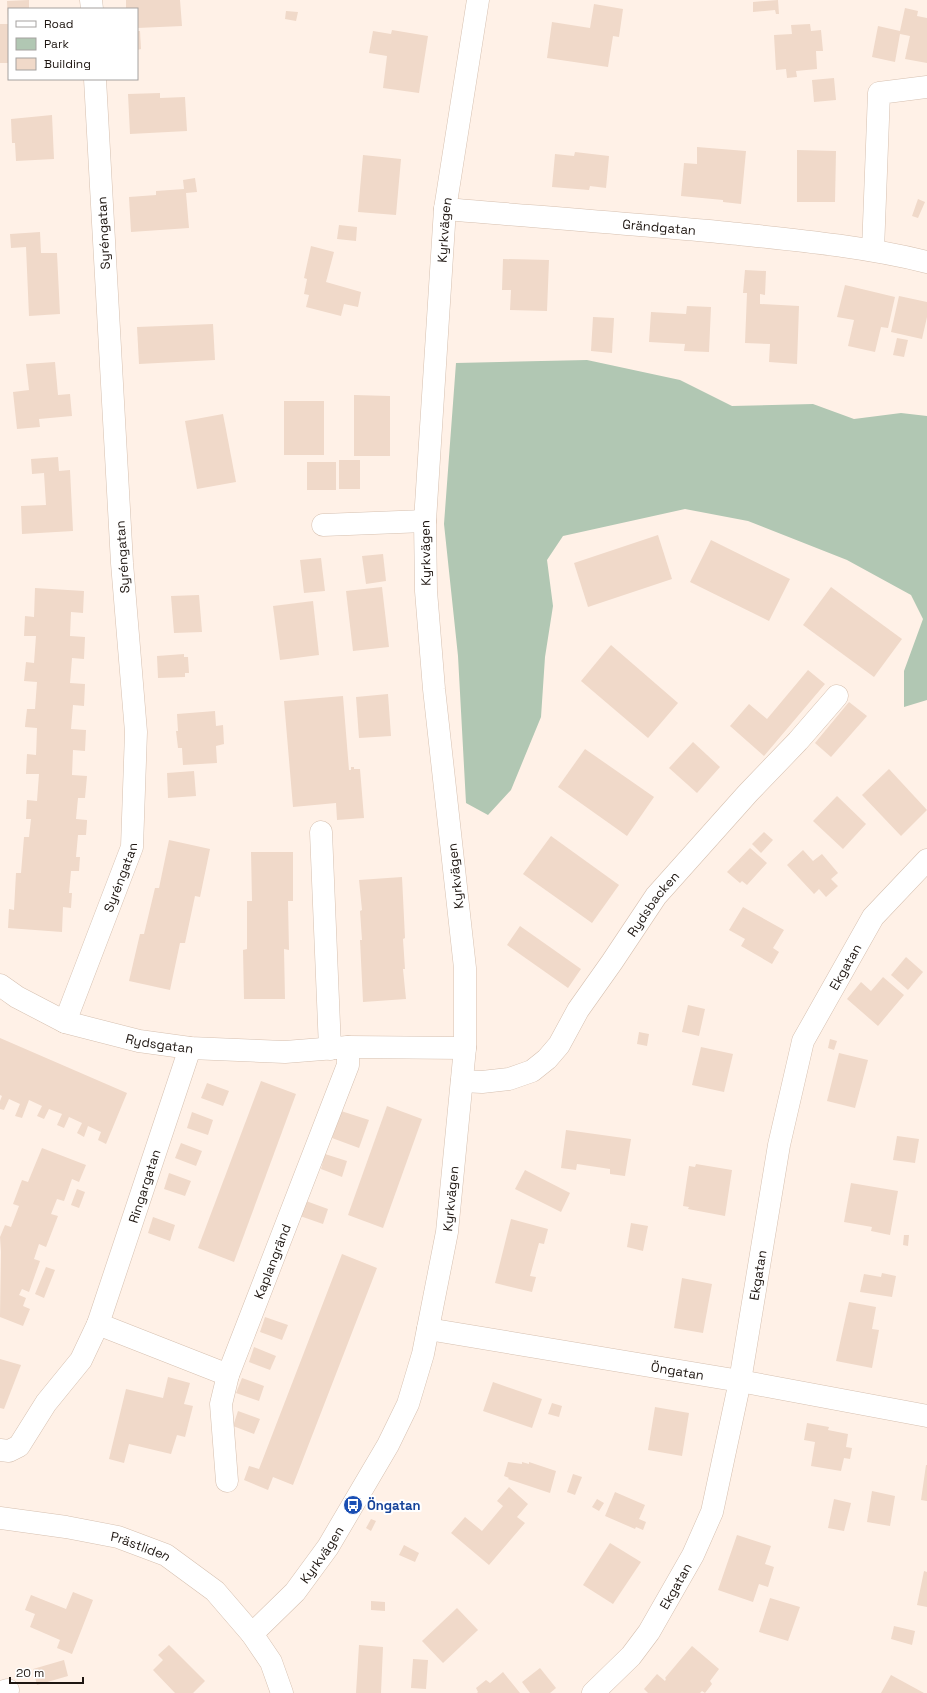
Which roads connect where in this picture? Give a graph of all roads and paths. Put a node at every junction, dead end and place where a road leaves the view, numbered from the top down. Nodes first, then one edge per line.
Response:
1 (478, 0) edge
2 (95, 80) edge
3 (927, 87) edge
4 (445, 209) junction
5 (873, 250) junction
6 (927, 262) edge
7 (424, 521) junction
8 (323, 525) dead end
9 (837, 696) dead end
10 (321, 832) dead end
11 (927, 860) edge
12 (0, 985) edge
13 (65, 1022) junction
14 (190, 1048) junction
15 (339, 1048) junction
16 (465, 1048) junction
17 (462, 1081) junction
18 (98, 1324) junction
19 (428, 1329) junction
20 (228, 1375) junction
21 (740, 1381) junction
22 (927, 1416) edge
23 (4, 1450) edge
24 (227, 1480) dead end
25 (0, 1518) edge
26 (252, 1634) junction
27 (282, 1693) edge
28 (593, 1693) edge

1 - 4 street, Kyrkvägen
2 - 13 street, Syréngatan
3 - 5 street
4 - 5 street, Grändgatan
4 - 7 street, Kyrkvägen
5 - 6 street, Grändgatan
7 - 8 street
7 - 16 street, Kyrkvägen
9 - 17 street, Rydsbacken
10 - 15 street
11 - 21 street, Ekgatan
12 - 13 street, Rydsgatan
13 - 14 street, Rydsgatan
14 - 15 street, Rydsgatan
14 - 18 street, Ringargatan
15 - 16 street, Rydsgatan
15 - 20 street, Kaplangränd
16 - 17 street, Kyrkvägen
17 - 19 street, Kyrkvägen
18 - 20 street
18 - 23 street, Ringargatan
19 - 21 street, Öngatan
19 - 26 street, Kyrkvägen
20 - 24 street, Kaplangränd
21 - 22 street, Öngatan
21 - 28 street, Ekgatan
25 - 26 street, Prästliden
26 - 27 street

